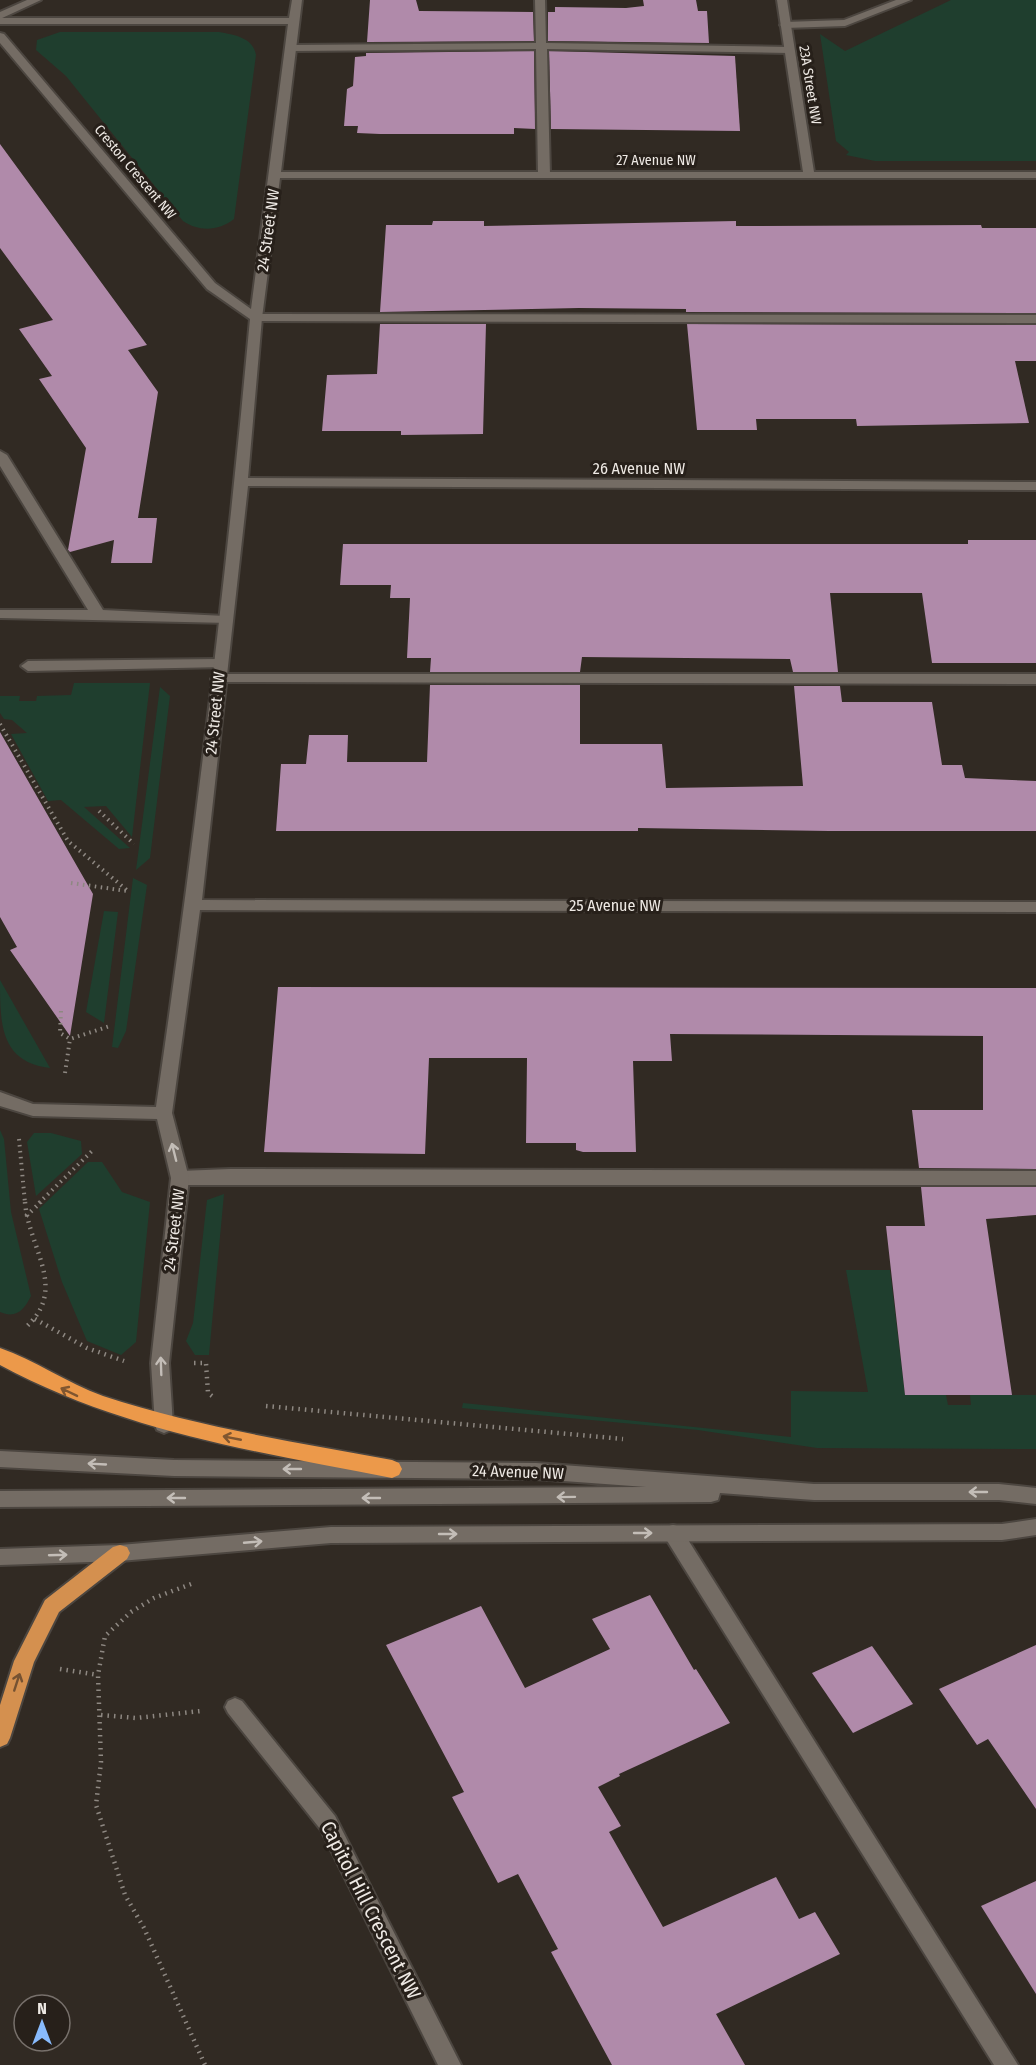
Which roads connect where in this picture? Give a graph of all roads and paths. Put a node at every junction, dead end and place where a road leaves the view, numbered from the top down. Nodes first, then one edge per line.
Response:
1 (36, 0) edge
2 (297, 0) edge
3 (540, 0) edge
4 (782, 0) edge
5 (906, 0) edge
6 (0, 16) edge
7 (0, 21) edge
8 (295, 21) junction
9 (786, 25) junction
10 (0, 36) edge
11 (541, 46) junction
12 (292, 48) junction
13 (789, 50) junction
14 (276, 175) junction
15 (544, 175) junction
16 (809, 175) junction
17 (1036, 175) edge
18 (256, 318) junction
19 (1036, 319) edge
20 (0, 455) edge
21 (241, 482) junction
22 (1036, 486) edge
23 (0, 614) edge
24 (98, 614) junction
25 (225, 620) junction
26 (220, 664) junction
27 (28, 666) dead end
28 (1036, 679) edge
29 (218, 680) junction
30 (0, 724) edge
31 (99, 812) dead end
32 (134, 844) dead end
33 (71, 883) dead end
34 (193, 905) junction
35 (1036, 906) edge
36 (61, 1011) dead end
37 (110, 1026) dead end
38 (70, 1039) junction
39 (65, 1073) dead end
40 (4, 1101) edge
41 (164, 1113) junction
42 (93, 1150) dead end
43 (180, 1178) junction
44 (1036, 1178) edge
45 (26, 1216) junction
46 (35, 1319) junction
47 (20, 1332) dead end
48 (0, 1356) edge
49 (134, 1363) dead end
50 (189, 1363) dead end
51 (218, 1400) dead end
52 (259, 1405) dead end
53 (164, 1425) junction
54 (629, 1440) dead end
55 (0, 1459) edge
56 (392, 1469) junction
57 (814, 1492) junction
58 (1036, 1496) edge
59 (0, 1499) edge
60 (1036, 1527) edge
61 (673, 1533) junction
62 (120, 1553) junction
63 (0, 1557) edge
64 (202, 1580) dead end
65 (55, 1668) dead end
66 (98, 1675) junction
67 (235, 1707) joint
68 (101, 1715) junction
69 (0, 1738) edge
70 (205, 2065) edge
71 (450, 2065) edge
72 (1007, 2065) edge

1 - 6 street
2 - 8 street, 24 Street NW
3 - 11 street
4 - 9 street, 23A Street NW
5 - 9 street
7 - 8 street
8 - 12 street, 24 Street NW
9 - 13 street, 23A Street NW
10 - 18 street, Creston Crescent NW
11 - 12 street
11 - 13 street
11 - 15 street
12 - 14 street, 24 Street NW
13 - 16 street, 23A Street NW
14 - 15 street, 27 Avenue NW
14 - 18 street, 24 Street NW
15 - 16 street, 27 Avenue NW
16 - 17 street, 27 Avenue NW
18 - 19 street
18 - 21 street, 24 Street NW
20 - 24 street
21 - 22 street, 26 Avenue NW
21 - 25 street, 24 Street NW
23 - 24 street
24 - 25 street
25 - 26 street, 24 Street NW
26 - 27 street
26 - 29 street, 24 Street NW
28 - 29 street
29 - 34 street, 24 Street NW
30 - 33 path
31 - 32 path
34 - 35 street, 25 Avenue NW
34 - 41 street, 24 Street NW
36 - 38 path
37 - 38 path
38 - 39 path
40 - 41 street
40 - 45 path
43 -> 41 street, 24 Street NW
42 - 45 path
43 - 44 street
53 -> 43 street, 24 Street NW
45 - 46 path
46 - 47 path
46 - 49 path
53 -> 48 highway
50 - 51 path
52 - 54 path
56 -> 53 highway
56 -> 55 street, 24 Avenue NW
56 - 57 street, 24 Avenue NW
58 -> 57 street, 24 Avenue NW
57 -> 59 street
60 - 61 street
62 -> 61 street
61 - 72 street
63 -> 62 street
69 -> 62 highway
64 - 66 path
65 - 66 path
66 - 68 path
67 - 68 path
67 - 71 street, Capitol Hill Crescent NW
68 - 70 path

